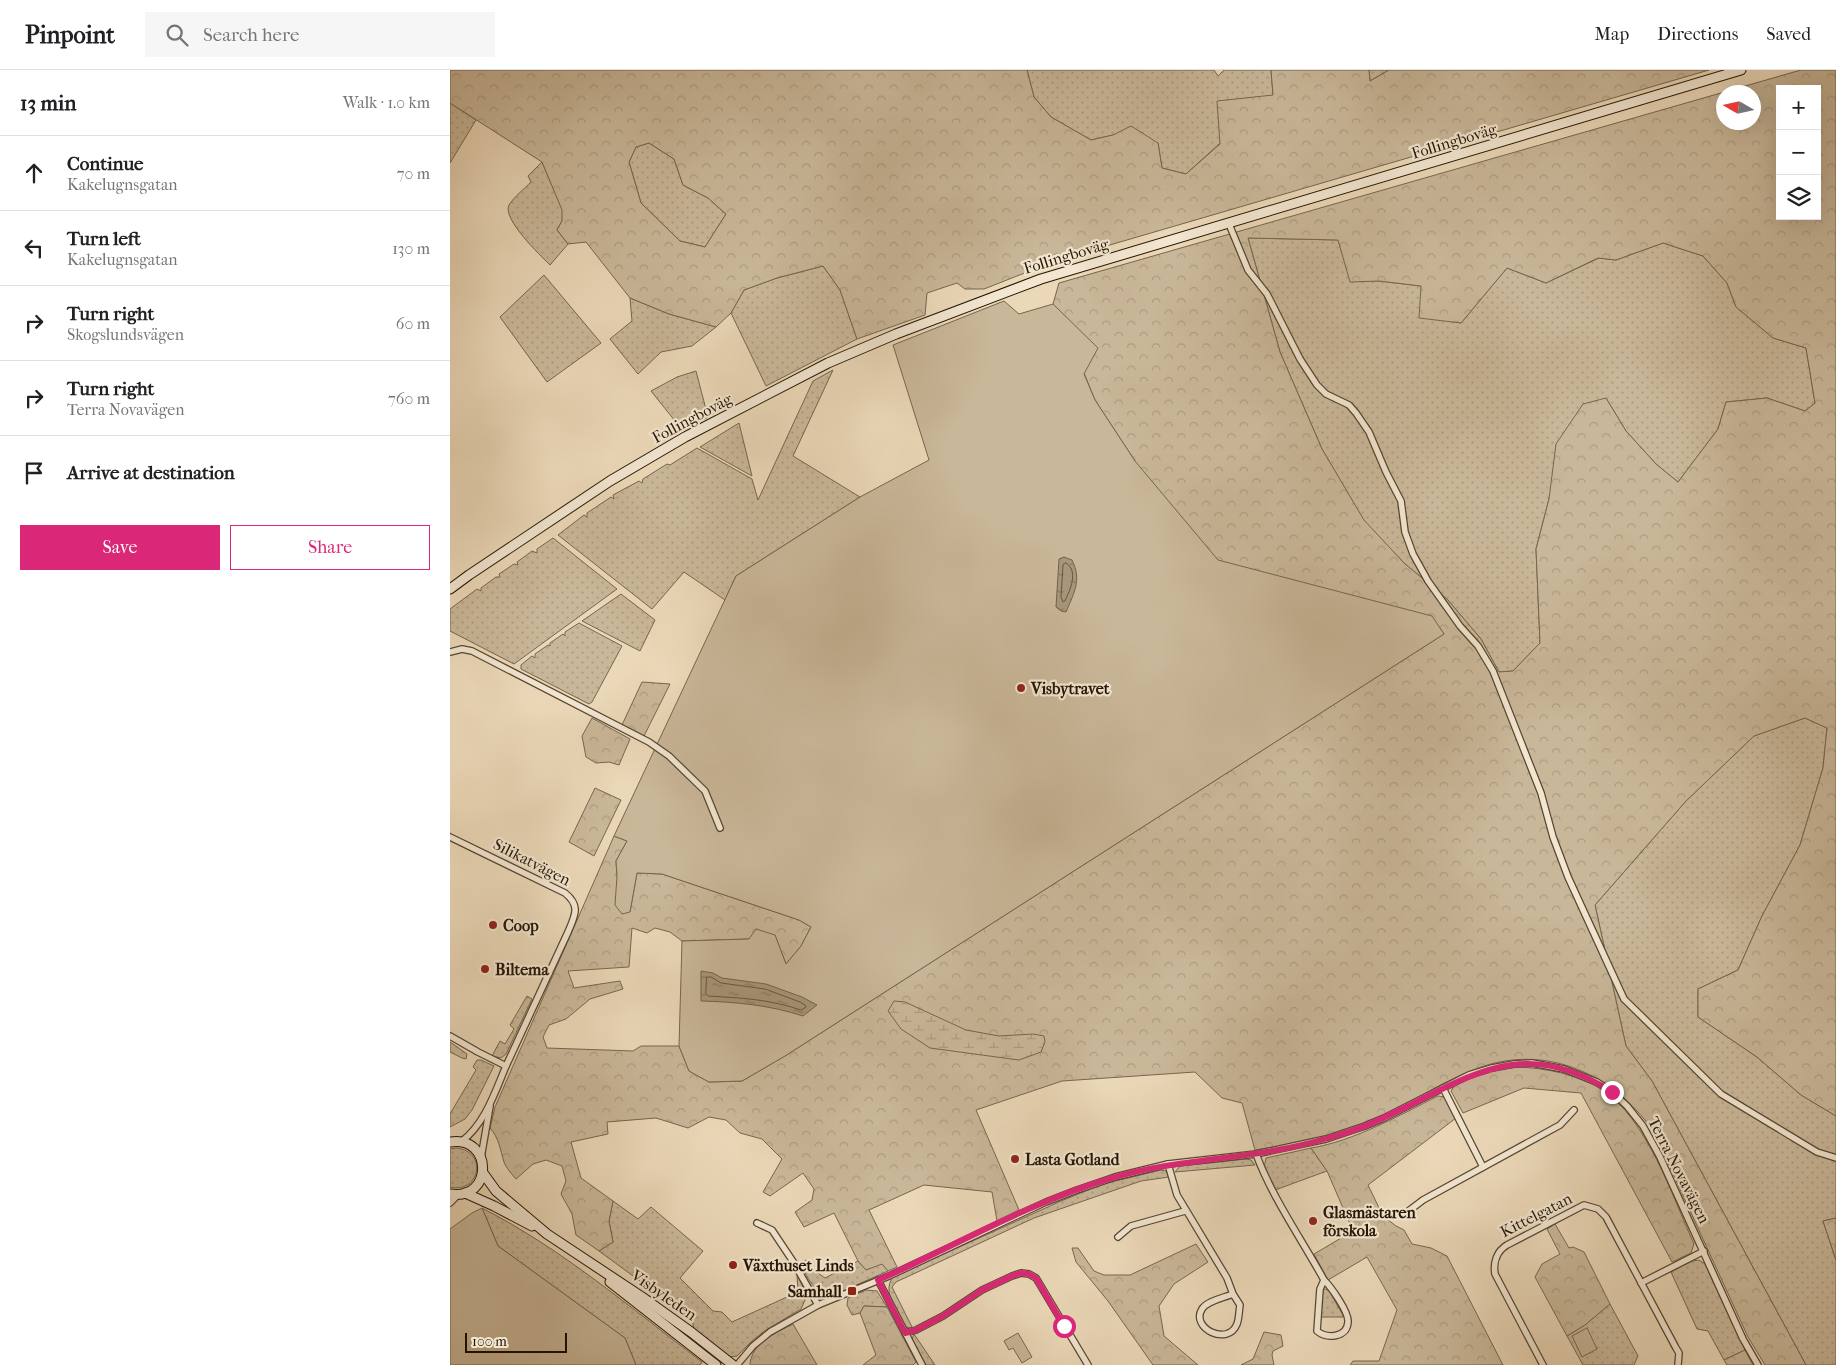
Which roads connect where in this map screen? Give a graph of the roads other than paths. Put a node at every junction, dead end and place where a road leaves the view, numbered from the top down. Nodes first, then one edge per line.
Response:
1 (1742, 70) edge
2 (1228, 224) junction
3 (450, 589) edge
4 (450, 652) edge
5 (720, 828) dead end
6 (450, 837) edge
7 (450, 1036) edge
8 (506, 1066) junction
9 (1443, 1088) junction
10 (492, 1099) junction
11 (1574, 1110) dead end
12 (450, 1142) edge
13 (461, 1142) junction
14 (1256, 1154) junction
15 (481, 1158) junction
16 (1836, 1158) edge
17 (1168, 1164) junction
18 (1482, 1167) junction
19 (483, 1173) junction
20 (458, 1194) edge
21 (450, 1203) edge
22 (1185, 1211) junction
23 (1406, 1213) dead end
24 (757, 1223) dead end
25 (547, 1234) junction
26 (1118, 1237) dead end
27 (1704, 1251) junction
28 (575, 1254) junction
29 (878, 1280) junction
30 (1324, 1280) junction
31 (1641, 1283) junction
32 (1233, 1294) junction
33 (818, 1305) junction
34 (905, 1333) junction
35 (716, 1365) edge
36 (735, 1365) edge
37 (922, 1365) edge
38 (1088, 1365) edge
39 (1543, 1365) edge
40 (1678, 1365) edge
41 (1758, 1365) edge

1 - 2 main road, Follingboväg
2 - 3 main road, Follingboväg
2 - 16 street
4 - 5 street
6 - 8 street, Silikatvägen
7 - 8 street
8 - 10 street
9 - 14 street, Terra Novavägen
9 - 18 street
9 - 27 street, Terra Novavägen
10 - 13 street
10 - 15 street
11 - 18 street
12 - 13 main road
13 - 15 main road
14 - 17 street, Terra Novavägen
14 - 30 street
15 - 19 main road
17 - 22 street
17 - 29 street, Terra Novavägen
18 - 23 street
19 - 20 main road
19 - 25 main road, Visbyleden
20 - 21 street
20 - 25 main road, Visbyleden
22 - 26 street
22 - 32 street
24 - 33 street
25 - 28 main road, Visbyleden
27 - 31 street
27 - 41 street, Terra Novavägen
28 - 35 main road, Visbyleden
28 - 36 main road, Visbyleden
29 - 33 street, Terra Novavägen
29 - 34 street
30 - 30 street
31 - 39 street, Kittelgatan
31 - 40 street, Kittelgatan
32 - 32 street
33 - 36 street, Terra Novavägen
34 - 37 street
34 - 38 street

